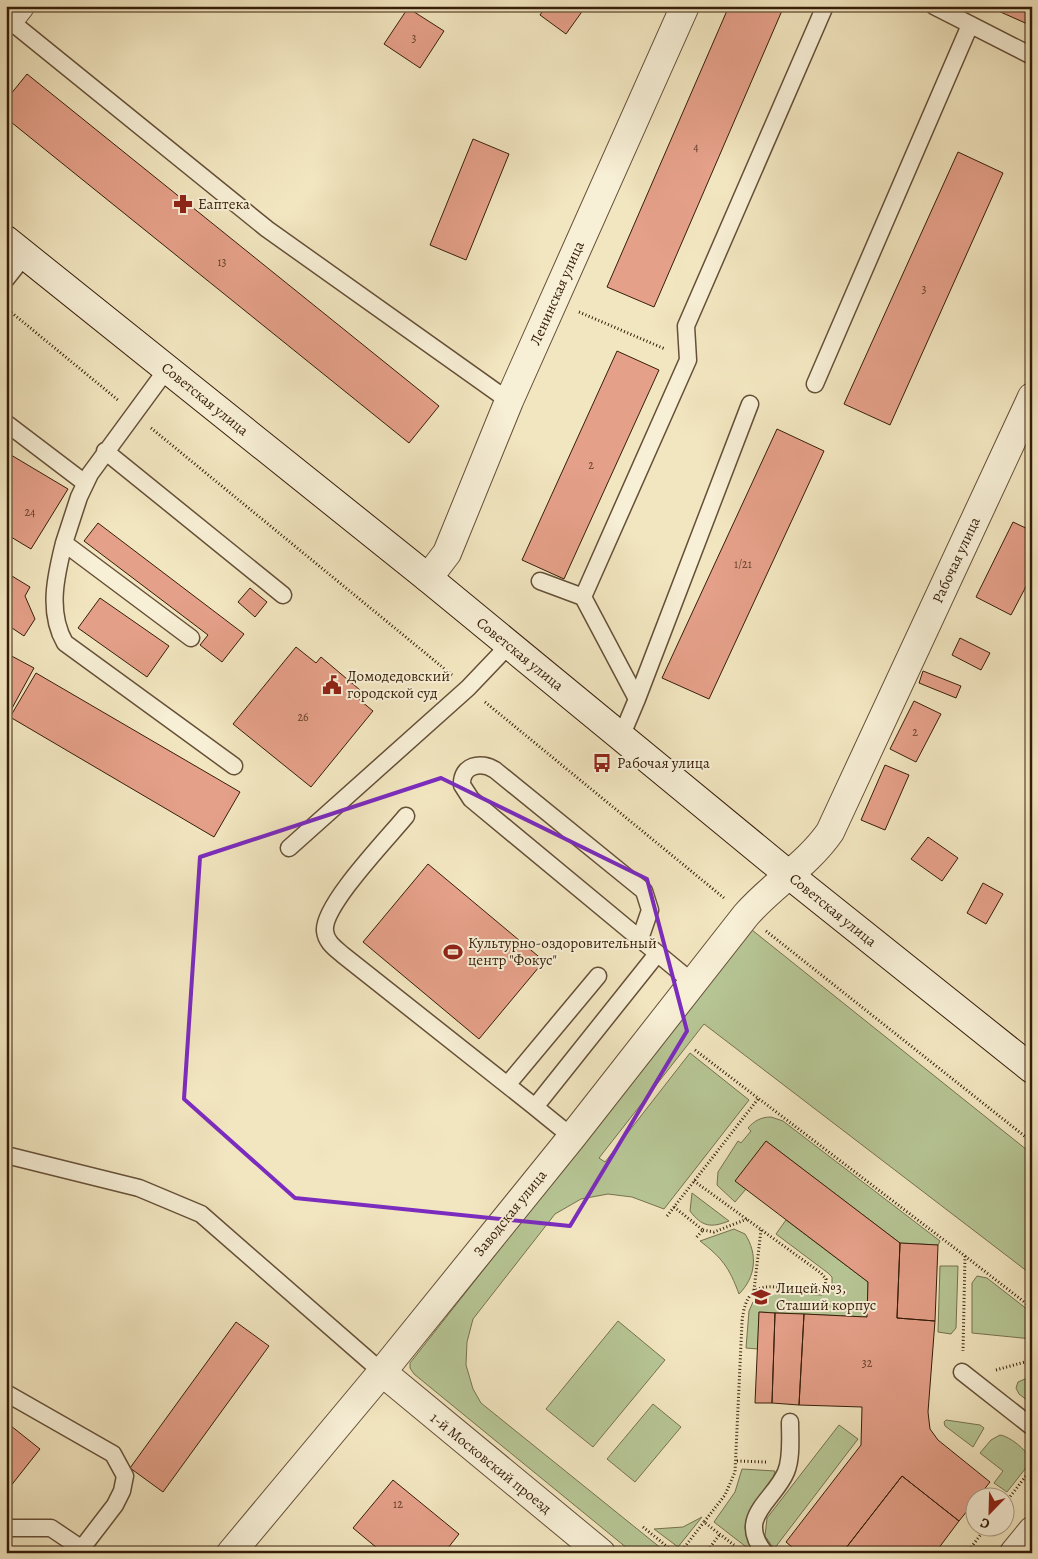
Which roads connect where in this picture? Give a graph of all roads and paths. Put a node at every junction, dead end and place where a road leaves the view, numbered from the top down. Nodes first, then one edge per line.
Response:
1 (685, 6) edge
2 (826, 6) edge
3 (934, 6) edge
4 (12, 14) edge
5 (970, 25) junction
6 (1032, 56) edge
7 (16, 248) edge
8 (6, 279) edge
9 (553, 300) junction
10 (6, 308) edge
11 (688, 360) junction
12 (168, 369) junction
13 (815, 384) dead end
14 (1032, 397) edge
15 (509, 401) junction
16 (750, 404) dead end
17 (134, 413) junction
18 (6, 423) edge
19 (105, 451) junction
20 (85, 484) junction
21 (64, 542) junction
22 (428, 578) junction
23 (540, 582) dead end
24 (283, 595) dead end
25 (583, 597) junction
26 (190, 638) dead end
27 (509, 645) junction
28 (468, 688) junction
29 (637, 699) junction
30 (620, 737) junction
31 (234, 766) dead end
32 (406, 816) dead end
33 (289, 848) dead end
34 (788, 874) junction
35 (746, 915) junction
36 (640, 940) junction
37 (657, 954) junction
38 (598, 976) dead end
39 (692, 982) junction
40 (695, 1050) dead end
41 (1032, 1069) edge
42 (508, 1084) junction
43 (758, 1099) junction
44 (535, 1107) junction
45 (572, 1137) junction
46 (1032, 1142) edge
47 (6, 1155) edge
48 (694, 1181) junction
49 (674, 1207) junction
50 (667, 1216) dead end
51 (747, 1219) junction
52 (703, 1230) junction
53 (761, 1230) junction
54 (696, 1239) dead end
55 (965, 1256) junction
56 (754, 1290) junction
57 (1032, 1308) edge
58 (1032, 1360) edge
59 (382, 1372) junction
60 (966, 1374) junction
61 (6, 1392) edge
62 (790, 1422) dead end
63 (1032, 1427) edge
64 (737, 1461) junction
65 (789, 1463) junction
66 (1032, 1468) edge
67 (1016, 1489) edge
68 (704, 1522) junction
69 (643, 1527) dead end
70 (6, 1528) edge
71 (1032, 1530) edge
72 (720, 1534) junction
73 (980, 1536) edge
74 (739, 1548) dead end
75 (85, 1550) edge
76 (231, 1553) edge
77 (601, 1553) edge
78 (675, 1553) edge
79 (680, 1553) edge
80 (706, 1553) edge
81 (765, 1553) edge
82 (967, 1553) edge
83 (1014, 1553) edge

1 - 9 street, Ленинская улица
2 - 11 lane
3 - 5 lane
4 - 15 lane
5 - 6 lane
5 - 13 lane
7 - 8 lane
7 - 12 street, Советская улица
9 - 11 path
9 - 15 street, Ленинская улица
10 - 17 path
11 - 25 lane
12 - 17 lane
12 - 22 street, Советская улица
14 - 34 street, Рабочая улица
15 - 22 street, Ленинская улица
16 - 29 lane
17 - 19 lane
17 - 28 path
18 - 20 lane
19 - 20 lane
19 - 24 lane
20 - 21 lane
21 - 26 lane
21 - 31 lane
22 - 27 street, Советская улица
23 - 25 lane
25 - 29 lane
27 - 28 lane
27 - 30 street, Советская улица
28 - 33 lane
28 - 35 path
29 - 30 lane
30 - 34 street, Советская улица
32 - 42 lane
34 - 35 street, Заводская улица
34 - 41 street, Советская улица
35 - 39 street, Заводская улица
35 - 46 path
36 - 36 lane
36 - 37 lane
37 - 39 lane
37 - 44 lane
38 - 42 lane
39 - 45 street, Заводская улица
40 - 43 path
42 - 44 lane
43 - 48 path
43 - 55 path
44 - 45 lane
45 - 59 street, Заводская улица
47 - 59 lane
48 - 49 path
48 - 51 path
49 - 50 path
49 - 52 path
51 - 52 path
51 - 53 path
52 - 54 path
53 - 56 path
53 - 56 path
55 - 57 path
55 - 60 path
56 - 64 path
58 - 60 path
59 - 76 street, Заводская улица
59 - 77 street, 1-й Московский проезд
60 - 63 lane
61 - 75 lane
62 - 65 lane
64 - 65 path
64 - 68 path
65 - 81 lane
66 - 67 path
68 - 72 path
68 - 79 path
69 - 78 path
70 - 75 lane
71 - 83 street
72 - 74 path
72 - 80 path
73 - 82 path

